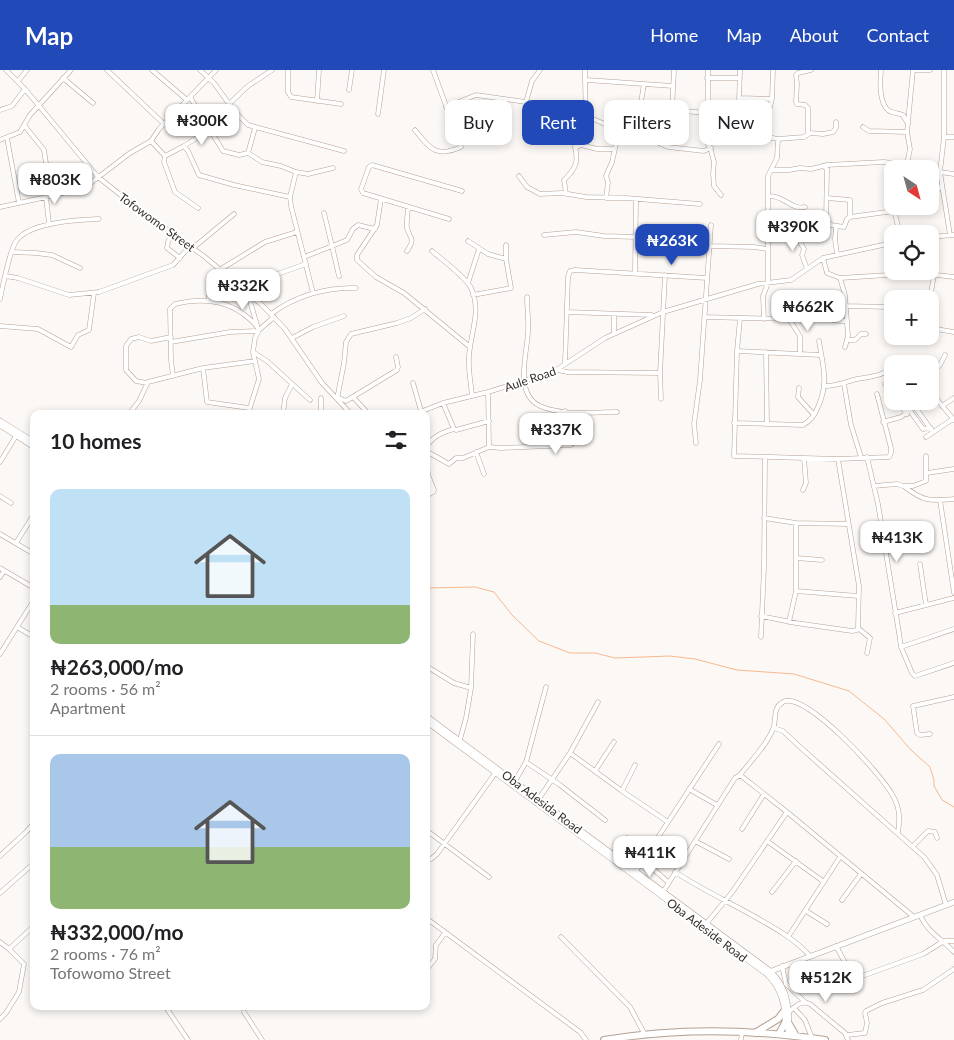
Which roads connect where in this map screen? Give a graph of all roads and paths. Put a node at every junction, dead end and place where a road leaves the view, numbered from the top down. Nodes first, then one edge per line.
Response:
1 (6, 70) edge
2 (27, 70) edge
3 (71, 70) edge
4 (107, 70) edge
5 (152, 70) edge
6 (200, 70) edge
7 (216, 70) edge
8 (272, 70) edge
9 (288, 70) edge
10 (319, 70) edge
11 (352, 70) edge
12 (384, 70) edge
13 (433, 70) edge
14 (540, 70) edge
15 (585, 70) edge
16 (674, 70) edge
17 (708, 70) edge
18 (740, 70) edge
19 (773, 70) edge
20 (811, 70) edge
21 (881, 70) edge
22 (913, 70) edge
23 (930, 70) edge
24 (944, 70) edge
25 (63, 78) junction
26 (209, 78) junction
27 (707, 78) junction
28 (740, 78) junction
29 (585, 79) junction
30 (18, 81) junction
31 (644, 84) junction
32 (672, 86) junction
33 (25, 89) junction
34 (350, 90) dead end
35 (740, 98) joint
36 (188, 99) junction
37 (772, 99) joint
38 (316, 100) junction
39 (464, 100) edge
40 (512, 100) edge
41 (512, 100) edge
42 (586, 100) edge
43 (642, 100) edge
44 (707, 100) edge
45 (93, 103) dead end
46 (229, 104) junction
47 (341, 104) dead end
48 (445, 104) edge
49 (39, 105) junction
50 (0, 110) edge
51 (699, 112) edge
52 (378, 114) dead end
53 (836, 122) dead end
54 (164, 124) junction
55 (24, 125) junction
56 (908, 126) junction
57 (863, 127) dead end
58 (255, 128) junction
59 (209, 130) junction
60 (415, 130) dead end
61 (908, 132) junction
62 (808, 134) junction
63 (944, 137) junction
64 (954, 137) edge
65 (7, 138) junction
66 (772, 138) edge
67 (778, 139) junction
68 (0, 140) edge
69 (152, 141) junction
70 (461, 145) edge
71 (575, 145) edge
72 (615, 145) edge
73 (663, 145) edge
74 (709, 145) edge
75 (184, 146) junction
76 (575, 148) junction
77 (711, 148) junction
78 (614, 149) junction
79 (344, 151) dead end
80 (248, 154) junction
81 (165, 156) junction
82 (907, 160) edge
83 (884, 162) edge
84 (823, 166) junction
85 (333, 168) dead end
86 (771, 170) junction
87 (296, 172) junction
88 (940, 172) junction
89 (954, 174) edge
90 (519, 176) dead end
91 (98, 177) junction
92 (942, 188) junction
93 (939, 189) edge
94 (462, 191) dead end
95 (566, 194) junction
96 (721, 195) dead end
97 (769, 196) junction
98 (48, 197) junction
99 (290, 197) junction
100 (606, 198) junction
101 (827, 198) junction
102 (636, 199) junction
103 (381, 200) junction
104 (18, 203) junction
105 (700, 204) dead end
106 (0, 207) edge
107 (408, 207) junction
108 (805, 207) dead end
109 (198, 208) dead end
110 (884, 210) edge
111 (324, 213) dead end
112 (234, 214) dead end
113 (850, 217) junction
114 (98, 218) dead end
115 (449, 219) dead end
116 (49, 224) junction
117 (710, 225) dead end
118 (836, 227) junction
119 (375, 229) junction
120 (799, 230) dead end
121 (297, 232) junction
122 (172, 233) junction
123 (544, 234) dead end
124 (952, 235) edge
125 (636, 236) junction
126 (939, 236) edge
127 (468, 241) dead end
128 (884, 245) edge
129 (332, 246) junction
130 (506, 246) dead end
131 (710, 246) junction
132 (192, 247) junction
133 (479, 249) junction
134 (767, 249) junction
135 (407, 251) dead end
136 (432, 251) dead end
137 (12, 252) junction
138 (837, 254) junction
139 (304, 257) junction
140 (180, 258) junction
141 (823, 258) junction
142 (506, 259) junction
143 (306, 264) junction
144 (0, 268) edge
145 (80, 268) dead end
146 (221, 269) junction
147 (807, 269) junction
148 (6, 273) junction
149 (635, 273) junction
150 (665, 275) junction
151 (884, 275) edge
152 (339, 276) dead end
153 (939, 276) edge
154 (954, 277) edge
155 (707, 278) junction
156 (840, 278) junction
157 (468, 283) junction
158 (768, 283) junction
159 (758, 284) junction
160 (356, 288) dead end
161 (246, 289) junction
162 (94, 293) junction
163 (313, 293) junction
164 (764, 293) junction
165 (473, 295) junction
166 (527, 297) dead end
167 (0, 298) edge
168 (705, 299) junction
169 (208, 300) junction
170 (845, 306) junction
171 (884, 307) edge
172 (425, 309) junction
173 (567, 312) junction
174 (663, 312) junction
175 (614, 314) junction
176 (655, 315) junction
177 (272, 316) junction
178 (344, 316) dead end
179 (704, 317) junction
180 (740, 319) junction
181 (764, 319) junction
182 (789, 319) junction
183 (846, 321) junction
184 (0, 326) edge
185 (258, 329) junction
186 (939, 330) edge
187 (954, 332) edge
188 (614, 334) junction
189 (866, 334) dead end
190 (292, 338) junction
191 (171, 339) junction
192 (848, 340) junction
193 (819, 341) dead end
194 (470, 347) junction
195 (845, 347) dead end
196 (737, 351) junction
197 (253, 352) junction
198 (766, 352) junction
199 (800, 353) junction
200 (821, 354) junction
201 (945, 355) dead end
202 (396, 357) dead end
203 (255, 361) junction
204 (565, 363) junction
205 (939, 366) edge
206 (203, 368) junction
207 (558, 370) junction
208 (884, 372) edge
209 (660, 373) junction
210 (173, 376) junction
211 (524, 382) junction
212 (147, 383) junction
213 (414, 383) dead end
214 (292, 384) junction
215 (844, 384) junction
216 (825, 386) junction
217 (799, 388) dead end
218 (488, 392) junction
219 (877, 394) dead end
220 (472, 396) junction
221 (353, 397) junction
222 (321, 398) dead end
223 (337, 398) junction
224 (954, 398) edge
225 (661, 399) dead end
226 (310, 400) dead end
227 (939, 402) edge
228 (443, 403) junction
229 (942, 406) junction
230 (249, 408) joint
231 (132, 410) edge
232 (284, 410) edge
233 (321, 410) edge
234 (346, 410) edge
235 (364, 410) edge
236 (421, 410) edge
237 (424, 410) edge
238 (911, 410) edge
239 (917, 410) edge
240 (565, 411) junction
241 (616, 412) dead end
242 (908, 412) junction
243 (814, 415) junction
244 (954, 420) edge
245 (0, 421) edge
246 (489, 421) junction
247 (883, 422) junction
248 (734, 423) junction
249 (767, 424) junction
250 (0, 425) edge
251 (454, 429) junction
252 (11, 430) junction
253 (932, 430) junction
254 (16, 436) junction
255 (926, 437) dead end
256 (30, 440) edge
257 (430, 442) edge
258 (696, 443) dead end
259 (30, 445) edge
260 (489, 447) junction
261 (476, 452) junction
262 (430, 453) edge
263 (926, 456) dead end
264 (764, 457) junction
265 (861, 457) junction
266 (867, 457) junction
267 (804, 458) junction
268 (838, 459) junction
269 (0, 462) edge
270 (954, 469) edge
271 (927, 473) junction
272 (484, 474) dead end
273 (430, 480) edge
274 (874, 486) junction
275 (905, 486) junction
276 (911, 486) junction
277 (430, 489) edge
278 (803, 490) dead end
279 (433, 492) junction
280 (913, 493) junction
281 (430, 494) edge
282 (0, 496) edge
283 (954, 499) edge
284 (940, 500) junction
285 (11, 503) dead end
286 (764, 518) junction
287 (796, 523) junction
288 (30, 524) edge
289 (848, 524) junction
290 (0, 534) edge
291 (16, 543) junction
292 (30, 552) edge
293 (796, 558) junction
294 (822, 560) dead end
295 (920, 564) dead end
296 (2, 569) edge
297 (0, 577) edge
298 (30, 586) edge
299 (796, 591) junction
300 (954, 593) edge
301 (858, 596) junction
302 (954, 598) edge
303 (926, 605) junction
304 (30, 606) edge
305 (895, 613) junction
306 (761, 616) junction
307 (790, 622) junction
308 (17, 627) junction
309 (858, 628) junction
310 (954, 629) edge
311 (473, 634) dead end
312 (30, 635) edge
313 (761, 637) dead end
314 (902, 647) junction
315 (867, 653) dead end
316 (0, 654) edge
317 (954, 663) edge
318 (430, 668) edge
319 (546, 687) dead end
320 (471, 688) junction
321 (954, 697) edge
322 (598, 702) dead end
323 (430, 719) edge
324 (430, 724) edge
325 (774, 728) junction
326 (930, 734) dead end
327 (614, 742) dead end
328 (460, 743) junction
329 (719, 744) dead end
330 (570, 753) junction
331 (526, 762) junction
332 (635, 765) dead end
333 (595, 771) junction
334 (496, 774) junction
335 (740, 776) junction
336 (552, 780) junction
337 (515, 781) junction
338 (689, 789) junction
339 (622, 791) junction
340 (764, 794) junction
341 (537, 801) junction
342 (717, 805) junction
343 (786, 812) junction
344 (605, 820) dead end
345 (668, 822) junction
346 (30, 828) edge
347 (742, 829) dead end
348 (430, 833) edge
349 (898, 833) junction
350 (937, 838) dead end
351 (767, 841) junction
352 (444, 842) junction
353 (593, 842) junction
354 (695, 842) junction
355 (913, 846) junction
356 (649, 851) junction
357 (613, 854) junction
358 (0, 856) edge
359 (840, 857) junction
360 (430, 859) edge
361 (729, 859) dead end
362 (643, 860) junction
363 (796, 861) junction
364 (30, 867) edge
365 (636, 871) junction
366 (675, 872) junction
367 (861, 874) junction
368 (489, 877) dead end
369 (668, 882) junction
370 (824, 882) junction
371 (663, 892) junction
372 (772, 892) dead end
373 (0, 893) edge
374 (842, 900) dead end
375 (726, 901) junction
376 (954, 902) edge
377 (946, 905) junction
378 (806, 911) junction
379 (920, 915) junction
380 (914, 918) junction
381 (430, 921) edge
382 (706, 924) junction
383 (827, 924) dead end
384 (30, 930) edge
385 (445, 933) junction
386 (561, 937) dead end
387 (788, 937) junction
388 (944, 941) junction
389 (954, 941) edge
390 (0, 942) edge
391 (836, 946) junction
392 (9, 950) junction
393 (954, 952) edge
394 (810, 956) junction
395 (430, 965) edge
396 (764, 966) junction
397 (782, 967) junction
398 (954, 969) edge
399 (769, 973) junction
400 (776, 976) junction
401 (805, 1002) junction
402 (168, 1010) edge
403 (790, 1010) junction
404 (244, 1012) dead end
405 (0, 1019) edge
406 (787, 1024) junction
407 (742, 1032) junction
408 (755, 1033) junction
409 (783, 1035) junction
410 (643, 1036) edge
411 (796, 1036) junction
412 (667, 1037) edge
413 (812, 1038) junction
414 (847, 1038) edge
415 (188, 1040) edge
416 (262, 1040) edge
417 (586, 1040) edge
418 (604, 1040) edge
419 (740, 1040) edge
420 (825, 1040) edge

1 - 30 street, Tofowomo Street
2 - 30 street
3 - 25 street
4 - 54 street
5 - 36 street
6 - 26 street
7 - 26 street
8 - 46 street
9 - 38 street
10 - 38 street
11 - 34 street
12 - 52 street
13 - 48 street
14 - 41 street
15 - 29 street
16 - 32 street
17 - 27 street
18 - 28 street
19 - 37 street
20 - 62 street
21 - 56 street
22 - 23 street
22 - 56 street
24 - 63 street
25 - 45 street
25 - 49 street
26 - 36 street
26 - 46 street
27 - 28 street
27 - 44 street
28 - 35 street
29 - 31 street
29 - 42 street
30 - 33 street, Tofowomo Street
31 - 32 street
31 - 43 street
32 - 51 street
33 - 49 street, Tofowomo Street
33 - 50 street
35 - 37 street
36 - 54 street
36 - 59 street
38 - 47 street
39 - 40 street
46 - 58 street
49 - 55 street
49 - 91 street, Tofowomo Street
53 - 62 street
54 - 69 street
55 - 65 street
55 - 98 street
56 - 61 street
57 - 61 street
58 - 79 street
58 - 80 street
59 - 75 street
59 - 80 street
60 - 70 street
61 - 82 street
62 - 67 street
63 - 64 street
63 - 88 street
65 - 68 street
65 - 104 street
66 - 67 street
67 - 86 street
69 - 81 street
69 - 91 street
71 - 76 street
72 - 78 street
73 - 77 street
74 - 77 street
75 - 81 street
75 - 99 street
76 - 78 street
76 - 95 street
77 - 96 street
78 - 100 street
80 - 87 street
81 - 109 street
83 - 84 street
84 - 86 street
84 - 101 street
85 - 87 street
86 - 97 street
87 - 99 street
88 - 89 street
88 - 92 street
90 - 95 street
91 - 98 street
91 - 122 street, Tofowomo Street
92 - 93 street
92 - 124 street
94 - 103 street
95 - 100 street
97 - 108 street
97 - 134 street
98 - 104 street
98 - 116 street
99 - 121 street
100 - 102 street
101 - 113 street
101 - 118 street
102 - 105 street
102 - 125 street
103 - 107 street
103 - 119 street
104 - 106 street
107 - 115 street
107 - 135 street
110 - 113 street
111 - 129 street
112 - 132 street
113 - 118 street
114 - 116 street
116 - 137 street
117 - 131 street
118 - 138 street
119 - 129 street
119 - 172 street
120 - 147 street
121 - 139 street
121 - 146 street
122 - 132 street, Tofowomo Street
122 - 140 street
123 - 125 street
124 - 126 street
125 - 149 street
127 - 133 street
128 - 138 street, Aule Road
129 - 139 street
129 - 152 street
130 - 142 street
131 - 134 street
131 - 155 street
132 - 140 street
132 - 146 street, Tofowomo Street
133 - 142 street
133 - 157 street
134 - 158 street
136 - 157 street
137 - 145 street
137 - 148 street
138 - 141 street, Aule Road
139 - 143 street
140 - 162 street
141 - 147 street, Aule Road
141 - 156 street
142 - 165 street
143 - 161 street
143 - 163 street
144 - 148 street
146 - 161 street, Tofowomo Street
146 - 169 street
147 - 158 street, Aule Road
148 - 162 street
148 - 167 street
149 - 150 street
149 - 173 street
150 - 155 street
150 - 174 street
151 - 156 street
153 - 154 street
155 - 168 street
156 - 170 street
157 - 165 street
158 - 159 street, Aule Road
158 - 164 street
159 - 164 street
159 - 168 street, Aule Road
160 - 163 street
161 - 177 street, Tofowomo Street
161 - 185 street
162 - 184 street
163 - 177 street
164 - 181 street
165 - 194 street
166 - 211 street
168 - 174 street, Aule Road
168 - 179 street
169 - 185 street
169 - 191 street
170 - 171 street
170 - 183 street
172 - 194 street
172 - 223 street
173 - 175 street
173 - 204 street
174 - 176 street, Aule Road
174 - 209 street
175 - 176 street
175 - 188 street
176 - 188 street, Aule Road
177 - 185 street
177 - 190 street, Tofowomo Street
178 - 190 street
179 - 180 street
179 - 258 street
180 - 181 street
180 - 196 street
181 - 182 street
182 - 183 street
182 - 199 street
183 - 192 street
185 - 191 street
185 - 197 street
186 - 187 street
188 - 204 street, Aule Road
189 - 192 street
190 - 223 street, Tofowomo Street
191 - 210 street
191 - 212 street
192 - 195 street
193 - 200 street
194 - 220 street
196 - 198 street
196 - 248 street
197 - 203 street
197 - 214 street
198 - 199 street
198 - 249 street
199 - 200 street
200 - 216 street
201 - 205 street
202 - 221 street
203 - 206 street
203 - 230 street
204 - 207 street, Aule Road
206 - 210 street
206 - 230 street
207 - 209 street
207 - 211 street, Aule Road
208 - 215 street
209 - 225 street
210 - 212 street
211 - 218 street, Aule Road
211 - 240 street
212 - 231 street
213 - 236 street
214 - 226 street
214 - 232 street
215 - 216 street
215 - 265 street
216 - 243 street
217 - 243 street
218 - 220 street, Aule Road
218 - 246 street
219 - 247 street
220 - 228 street, Aule Road
221 - 223 street
221 - 235 street
222 - 233 street
223 - 234 street, Tofowomo Street
224 - 229 street
227 - 229 street
228 - 237 street, Aule Road
228 - 251 street
229 - 244 street
238 - 242 street
239 - 253 street
240 - 241 street
240 - 260 street
242 - 247 street
242 - 253 street
243 - 249 street
244 - 253 street
245 - 252 main road
246 - 251 street
246 - 260 street
247 - 266 street
248 - 249 street
248 - 264 street
250 - 252 main road
251 - 257 street
252 - 254 main road
252 - 256 main road
253 - 255 street
254 - 259 main road
254 - 269 street
260 - 261 street
261 - 262 street
261 - 272 street
263 - 271 street
264 - 267 street
264 - 286 street
265 - 266 street
265 - 268 street
266 - 274 street
267 - 268 street
267 - 278 street
268 - 289 street
270 - 271 street
271 - 276 street
273 - 279 street
274 - 275 street
274 - 305 street
275 - 276 street
275 - 280 street
276 - 280 street
277 - 279 street
279 - 281 street
280 - 284 street
282 - 285 street
283 - 284 street
284 - 300 street
286 - 287 street
286 - 306 street
287 - 289 street
287 - 293 street
288 - 291 street
289 - 301 street
290 - 291 street
291 - 292 street
293 - 294 street
293 - 299 street
295 - 303 street
296 - 297 street
296 - 298 street
299 - 301 street
299 - 307 street
301 - 309 street
302 - 303 street
303 - 305 street
304 - 308 street
305 - 314 street
306 - 307 street
306 - 313 street
307 - 309 street
308 - 312 street
308 - 316 street
309 - 315 street
310 - 314 street
311 - 320 street
314 - 317 street
318 - 320 street
319 - 331 street
320 - 328 street
321 - 326 street
322 - 330 street
323 - 328 main road, Oba Adesida Road
324 - 328 main road
325 - 335 street
325 - 349 street
325 - 349 street
327 - 333 street
328 - 334 main road
328 - 337 main road, Oba Adesida Road
329 - 338 street
330 - 333 street
330 - 336 street
331 - 336 street
331 - 337 street
332 - 339 street
333 - 339 street
334 - 341 main road
334 - 352 street
335 - 340 street
335 - 342 street
336 - 341 street
336 - 344 street
337 - 341 main road, Oba Adesida Road
338 - 342 street
338 - 345 street
339 - 345 street
340 - 343 street
340 - 347 street
341 - 353 main road, Oba Adesida Road
342 - 354 street
343 - 351 street
343 - 359 street
345 - 356 street
346 - 358 street
348 - 352 street
349 - 355 street
350 - 355 street
351 - 363 street
351 - 375 street
352 - 360 street
352 - 368 street
353 - 357 main road, Oba Adesida Road
353 - 399 main road, Oba Adeside Road
354 - 361 street
354 - 366 street
355 - 377 street
356 - 357 street
356 - 362 street
357 - 365 main road, Oba Adesida Road
359 - 367 street
359 - 370 street
362 - 365 street
362 - 369 street
363 - 370 street
363 - 372 street
364 - 373 street
365 - 371 main road, Oba Adesida Road
366 - 369 street
366 - 375 street
367 - 374 street
367 - 380 street
369 - 371 street
370 - 378 street
371 - 382 main road, Oba Adesida Road
375 - 382 street
375 - 387 street
376 - 377 main road
377 - 379 main road
378 - 383 street
378 - 387 street
379 - 380 main road
379 - 388 street
380 - 391 main road
381 - 385 street
382 - 396 main road, Oba Adesida Road
384 - 392 street
385 - 395 street
385 - 417 street
386 - 410 street
387 - 394 street
388 - 389 street
388 - 391 street
388 - 393 street
390 - 392 street
391 - 394 main road
392 - 405 street
394 - 397 main road
396 - 397 main road
396 - 399 main road, Oba Adesida Road
397 - 399 main road
397 - 400 main road
397 - 401 street
398 - 414 street
399 - 400 main road, Oba Adesida Road
399 - 403 main road, Oba Adeside Road
400 - 403 main road, Oba Adesida Road
401 - 403 street
401 - 414 street
402 - 415 street
403 - 406 main road, Oba Adeside Road
403 - 408 highway
403 - 413 street
404 - 416 street
406 - 409 highway
406 - 411 highway
407 - 408 highway
407 - 412 highway
407 - 419 street
408 - 409 highway
409 - 411 highway
410 - 412 highway
410 - 418 highway
411 - 413 highway
413 - 420 highway

